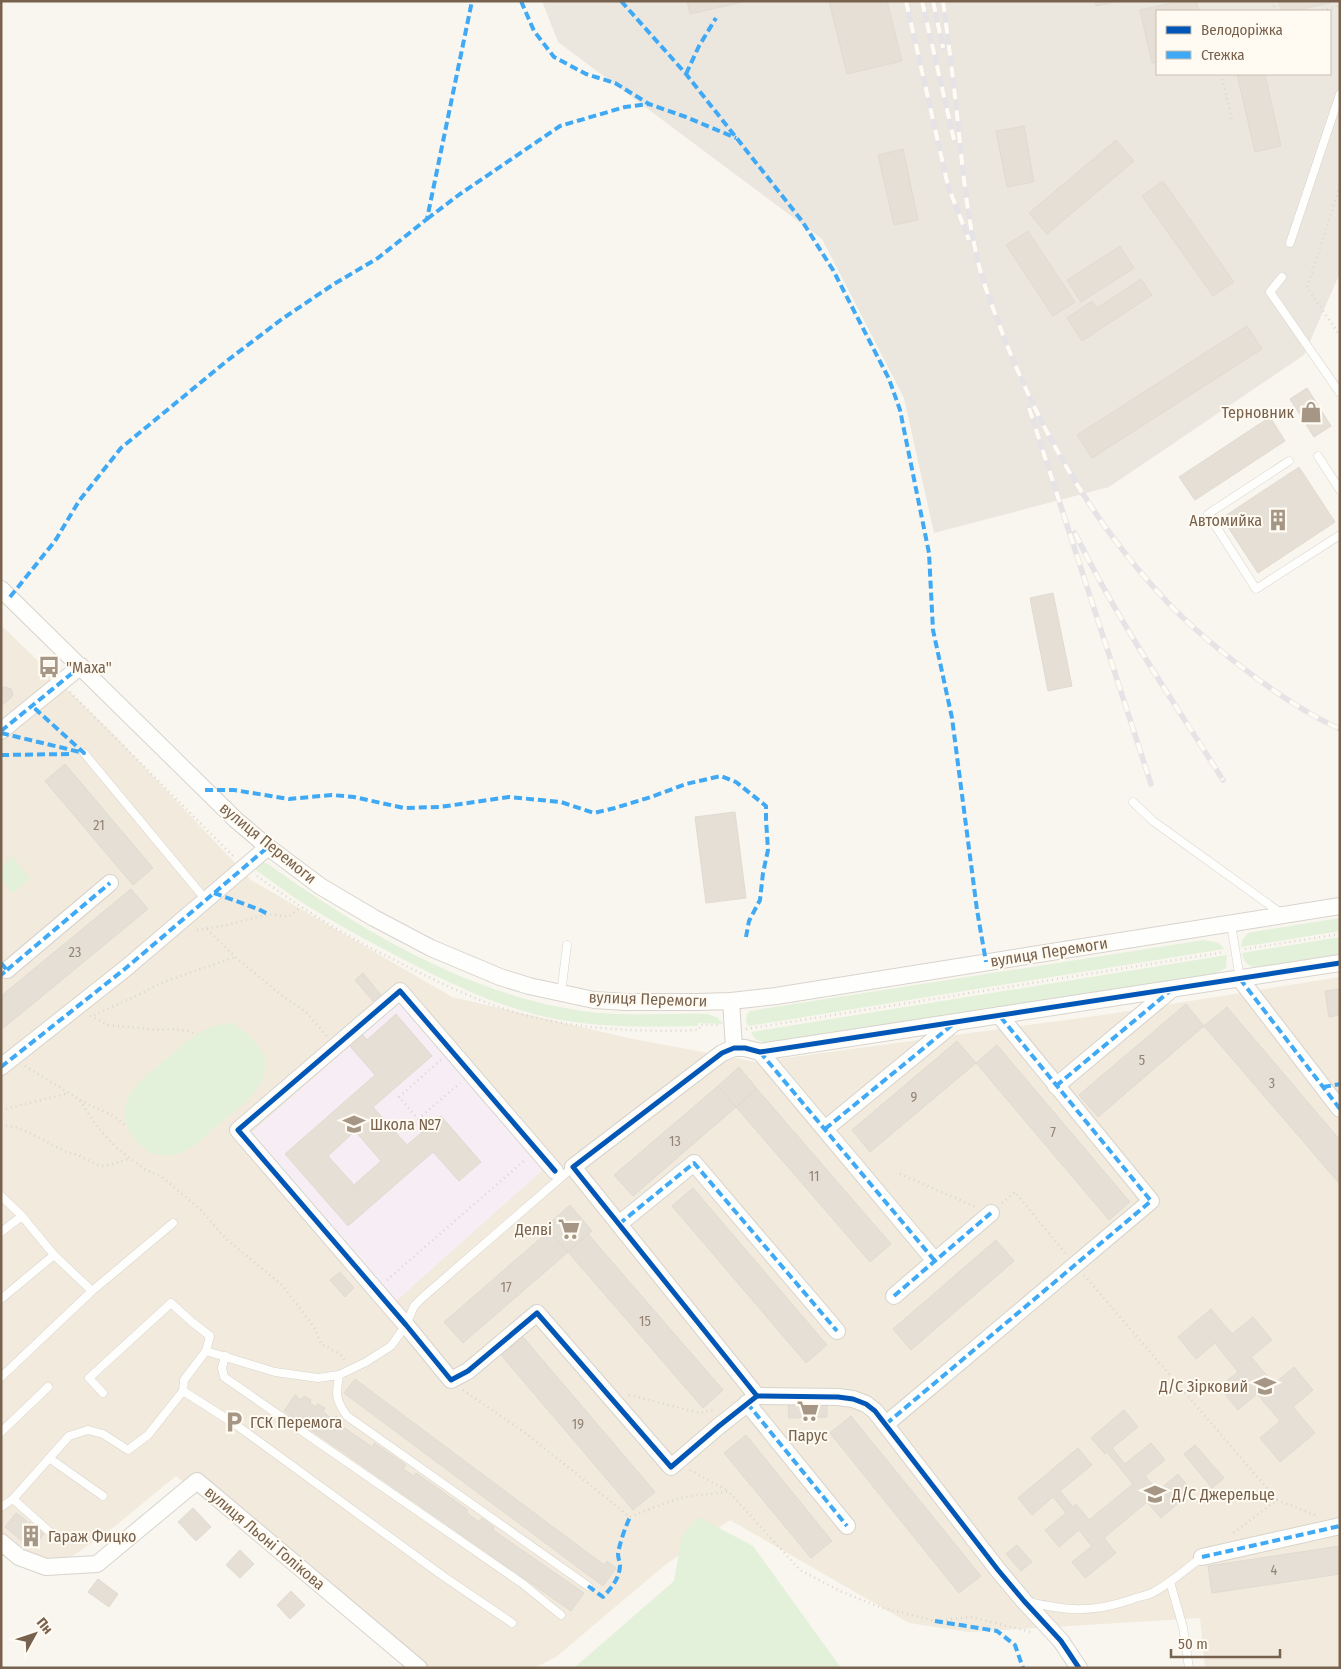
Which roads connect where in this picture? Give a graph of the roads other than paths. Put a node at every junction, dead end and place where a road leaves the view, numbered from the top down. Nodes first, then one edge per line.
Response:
1 (1340, 94) edge
2 (1290, 243) dead end
3 (1282, 277) dead end
4 (1340, 393) edge
5 (1318, 456) dead end
6 (1289, 461) dead end
7 (1340, 490) edge
8 (1340, 535) edge
9 (1, 589) edge
10 (81, 666) junction
11 (1, 731) edge
12 (84, 753) dead end
13 (1133, 802) dead end
14 (268, 847) junction
15 (110, 883) dead end
16 (206, 900) junction
17 (1340, 906) edge
18 (1284, 916) junction
19 (1231, 924) junction
20 (567, 945) dead end
21 (1340, 963) edge
22 (3, 969) edge
23 (1240, 979) junction
24 (1172, 989) junction
25 (561, 994) junction
26 (731, 1001) junction
27 (999, 1015) junction
28 (954, 1023) junction
29 (734, 1048) junction
30 (760, 1052) junction
31 (6, 1063) edge
32 (1340, 1084) edge
33 (1056, 1086) junction
34 (1323, 1087) junction
35 (1340, 1108) edge
36 (825, 1129) junction
37 (574, 1167) junction
38 (555, 1171) dead end
39 (1, 1196) edge
40 (991, 1213) road end
41 (22, 1216) junction
42 (173, 1223) dead end
43 (619, 1224) junction
44 (1, 1232) edge
45 (54, 1255) junction
46 (935, 1261) junction
47 (92, 1291) junction
48 (894, 1296) dead end
49 (1, 1299) edge
50 (406, 1325) junction
51 (837, 1331) dead end
52 (206, 1351) junction
53 (225, 1356) junction
54 (339, 1375) junction
55 (1, 1377) edge
56 (48, 1387) dead end
57 (183, 1392) junction
58 (103, 1393) dead end
59 (752, 1399) junction
60 (886, 1424) junction
61 (1, 1432) edge
62 (49, 1458) junction
63 (103, 1496) dead end
64 (13, 1499) junction
65 (1, 1507) edge
66 (847, 1526) dead end
67 (1340, 1526) edge
68 (51, 1533) dead end
69 (1, 1542) edge
70 (1202, 1557) joint
71 (1170, 1582) junction
72 (588, 1586) dead end
73 (1024, 1601) junction
74 (561, 1615) dead end
75 (512, 1623) dead end
76 (419, 1668) edge
77 (1079, 1668) edge
78 (1189, 1668) edge

1 - 2 lane
3 - 4 lane
5 - 7 lane
6 - 8 lane
9 - 10 street, вулиця Перемоги
10 - 11 street
10 - 14 street, вулиця Перемоги
12 - 16 lane
13 - 18 lane
14 - 16 street
14 - 25 street, вулиця Перемоги
15 - 22 street
16 - 31 street
17 - 18 street, вулиця Перемоги
18 - 19 street, вулиця Перемоги
19 - 23 lane
19 - 26 street, вулиця Перемоги
20 - 25 lane
21 - 23 street
23 - 24 street
23 - 34 street
24 - 27 street
24 - 33 street
25 - 26 street, вулиця Перемоги
26 - 29 street
27 - 28 street
27 - 33 street
28 - 30 street
28 - 36 street
29 - 30 street
29 - 37 street
30 - 36 street
32 - 34 street
33 - 60 street
34 - 35 street
36 - 46 street
37 - 43 street
37 - 50 lane
38 - 50 street
39 - 41 lane
40 - 46 street
41 - 44 lane
41 - 45 lane
42 - 47 lane
43 - 51 street
43 - 59 street
45 - 47 lane
45 - 49 lane
46 - 48 street
47 - 55 lane
50 - 54 lane
50 - 59 street
52 - 53 lane
52 - 57 lane
52 - 58 lane
53 - 54 lane
53 - 74 lane
54 - 72 lane
56 - 61 lane
57 - 62 lane
57 - 75 lane
59 - 60 street
59 - 66 street
60 - 73 street
62 - 63 lane
62 - 64 lane
64 - 65 lane
64 - 68 lane
67 - 70 street
69 - 76 street, вулиця Льоні Голікова
70 - 71 lane
71 - 73 lane
71 - 78 lane
73 - 77 street

